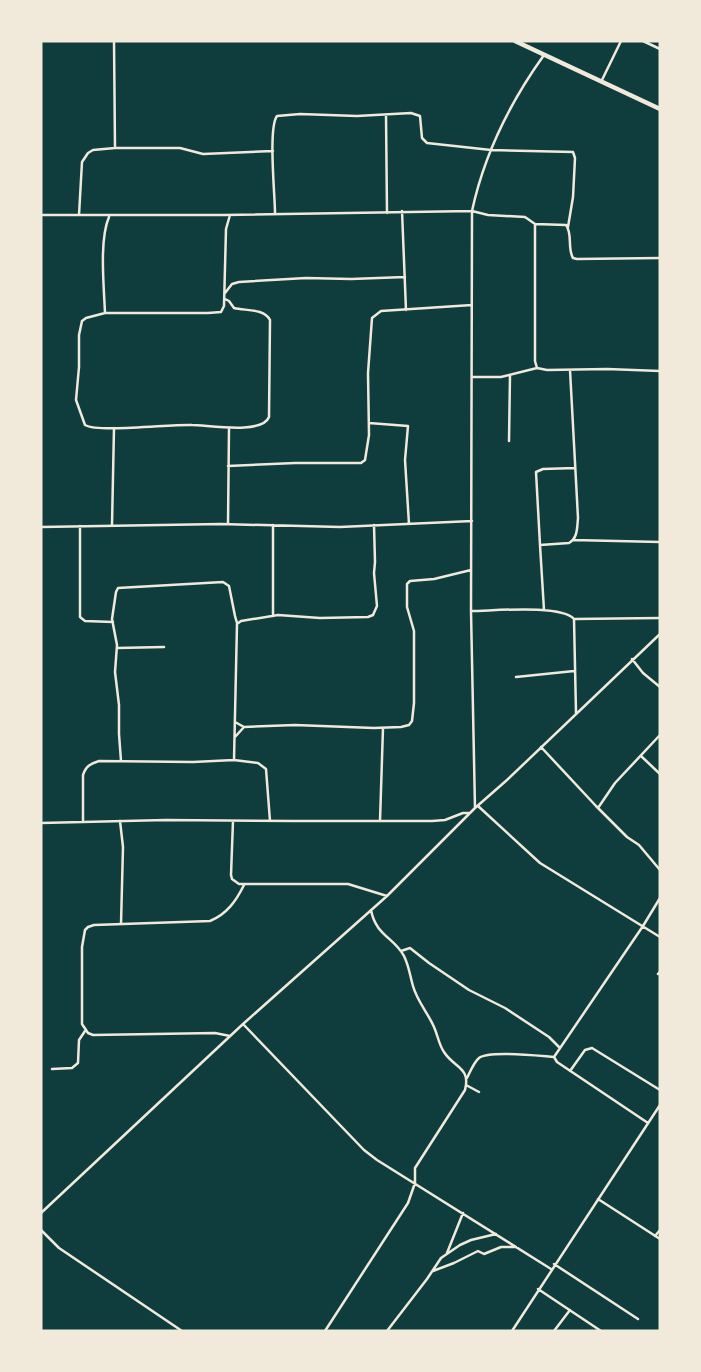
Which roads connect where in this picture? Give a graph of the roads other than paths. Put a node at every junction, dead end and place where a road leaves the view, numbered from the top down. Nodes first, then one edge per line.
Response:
1 (114, 41) edge
2 (515, 41) edge
3 (621, 41) edge
4 (643, 41) edge
5 (660, 49) edge
6 (544, 55) junction
7 (601, 82) junction
8 (660, 110) edge
9 (386, 115) junction
10 (115, 148) junction
11 (273, 150) junction
12 (491, 150) junction
13 (402, 211) junction
14 (472, 211) junction
15 (387, 213) junction
16 (275, 214) junction
17 (41, 215) edge
18 (79, 215) junction
19 (230, 215) junction
20 (109, 216) junction
21 (535, 224) junction
22 (568, 227) junction
23 (660, 258) edge
24 (406, 277) junction
25 (226, 293) junction
26 (225, 299) junction
27 (472, 305) junction
28 (406, 310) junction
29 (105, 313) junction
30 (537, 368) junction
31 (570, 370) junction
32 (660, 371) edge
33 (510, 374) junction
34 (472, 377) junction
35 (369, 423) junction
36 (114, 428) junction
37 (229, 428) junction
38 (509, 441) dead end
39 (228, 466) junction
40 (575, 468) junction
41 (472, 521) junction
42 (228, 524) junction
43 (409, 524) junction
44 (112, 525) junction
45 (273, 525) junction
46 (374, 525) junction
47 (80, 526) junction
48 (41, 527) edge
49 (573, 540) junction
50 (660, 542) edge
51 (540, 545) junction
52 (471, 570) junction
53 (544, 610) junction
54 (471, 612) junction
55 (273, 616) junction
56 (660, 618) edge
57 (574, 619) junction
58 (113, 622) junction
59 (238, 624) junction
60 (660, 634) edge
61 (164, 647) dead end
62 (117, 648) junction
63 (632, 659) junction
64 (574, 671) junction
65 (516, 677) dead end
66 (660, 687) edge
67 (576, 713) junction
68 (235, 722) junction
69 (244, 727) junction
70 (383, 728) junction
71 (660, 735) edge
72 (235, 738) junction
73 (541, 747) junction
74 (641, 756) junction
75 (234, 760) junction
76 (121, 761) junction
77 (660, 774) edge
78 (476, 807) junction
79 (598, 808) junction
80 (470, 813) junction
81 (232, 820) junction
82 (120, 821) junction
83 (270, 821) junction
84 (380, 821) junction
85 (41, 822) edge
86 (83, 822) junction
87 (660, 870) edge
88 (244, 885) junction
89 (387, 896) junction
90 (660, 898) edge
91 (371, 909) junction
92 (121, 924) junction
93 (643, 926) junction
94 (660, 937) edge
95 (401, 951) junction
96 (243, 1024) junction
97 (85, 1030) junction
98 (230, 1036) junction
99 (560, 1047) junction
100 (554, 1057) junction
101 (52, 1069) dead end
102 (570, 1071) junction
103 (467, 1078) junction
104 (466, 1085) junction
105 (660, 1090) edge
106 (479, 1092) dead end
107 (660, 1105) edge
108 (648, 1122) junction
109 (415, 1183) junction
110 (598, 1199) junction
111 (41, 1213) edge
112 (463, 1213) junction
113 (660, 1230) edge
114 (41, 1231) edge
115 (496, 1234) junction
116 (656, 1236) junction
117 (660, 1239) edge
118 (516, 1247) junction
119 (446, 1254) junction
120 (554, 1264) junction
121 (551, 1269) junction
122 (432, 1272) junction
123 (538, 1289) junction
124 (570, 1310) junction
125 (638, 1319) dead end
126 (182, 1331) edge
127 (325, 1331) edge
128 (387, 1331) edge
129 (512, 1331) edge
130 (554, 1331) edge
131 (601, 1331) edge

1 - 10 street
2 - 6 highway
3 - 7 street
4 - 5 street
6 - 7 highway
6 - 12 street
7 - 8 highway
9 - 11 street
9 - 12 street
9 - 15 street
10 - 11 street
10 - 18 street
11 - 16 street
12 - 14 street
12 - 22 street
13 - 14 street
13 - 15 street
13 - 24 street
14 - 21 street
14 - 27 street
15 - 16 street
16 - 19 street
17 - 18 street
18 - 20 street
19 - 20 street
19 - 25 street
20 - 29 street
21 - 22 street
21 - 30 street
22 - 23 street
24 - 25 street
24 - 28 street
25 - 26 street
26 - 29 street
26 - 37 street
27 - 28 street
27 - 34 street
28 - 35 street
29 - 36 street
30 - 31 street
30 - 33 street
31 - 32 street
31 - 40 street
33 - 34 street
33 - 38 street
34 - 41 street
35 - 39 street
35 - 43 street
36 - 37 street
36 - 44 street
37 - 39 street
39 - 42 street
40 - 49 street
40 - 51 street
41 - 43 street
41 - 52 street
42 - 44 street
42 - 45 street
43 - 46 street
44 - 47 street
45 - 46 street
45 - 55 street
46 - 55 street
47 - 48 street
47 - 58 street
49 - 50 street
49 - 51 street
51 - 53 street
52 - 54 street
52 - 70 street
53 - 54 street
53 - 57 street
54 - 78 street
55 - 59 street
56 - 57 street
57 - 64 street
58 - 59 street
58 - 62 street
59 - 68 street
60 - 63 street
61 - 62 street
62 - 76 street
63 - 66 street
63 - 67 street
64 - 65 street
64 - 67 street
67 - 73 street
68 - 69 street
68 - 72 street
69 - 70 street
69 - 72 street
70 - 84 street
71 - 74 street
72 - 75 street
73 - 78 street
73 - 79 street
74 - 77 street
74 - 79 street
75 - 76 street
75 - 83 street
76 - 86 street
78 - 80 street
78 - 93 street
79 - 87 street
80 - 84 street
80 - 89 street
81 - 82 street
81 - 83 street
81 - 88 street
82 - 86 street
82 - 92 street
83 - 84 street
85 - 86 street
88 - 89 street
88 - 92 street
89 - 91 street
90 - 93 street
91 - 95 street
91 - 96 street
92 - 97 street
93 - 94 street
93 - 99 street
95 - 99 street
95 - 103 street
96 - 98 street
96 - 109 street
97 - 98 street
97 - 101 street
98 - 111 street
99 - 100 street
100 - 102 street
100 - 103 street
102 - 105 street
102 - 108 street
103 - 104 street
104 - 106 street
104 - 109 street
107 - 108 street
108 - 110 street
109 - 112 street
109 - 127 street
110 - 116 street
110 - 120 street
112 - 115 street
112 - 119 street
113 - 116 street
114 - 126 street
115 - 118 street
115 - 119 street
116 - 117 street
118 - 121 street
118 - 122 street
119 - 122 street
120 - 121 street
120 - 125 street
121 - 123 street
122 - 128 street
123 - 124 street
123 - 129 street
124 - 130 street
124 - 131 street

